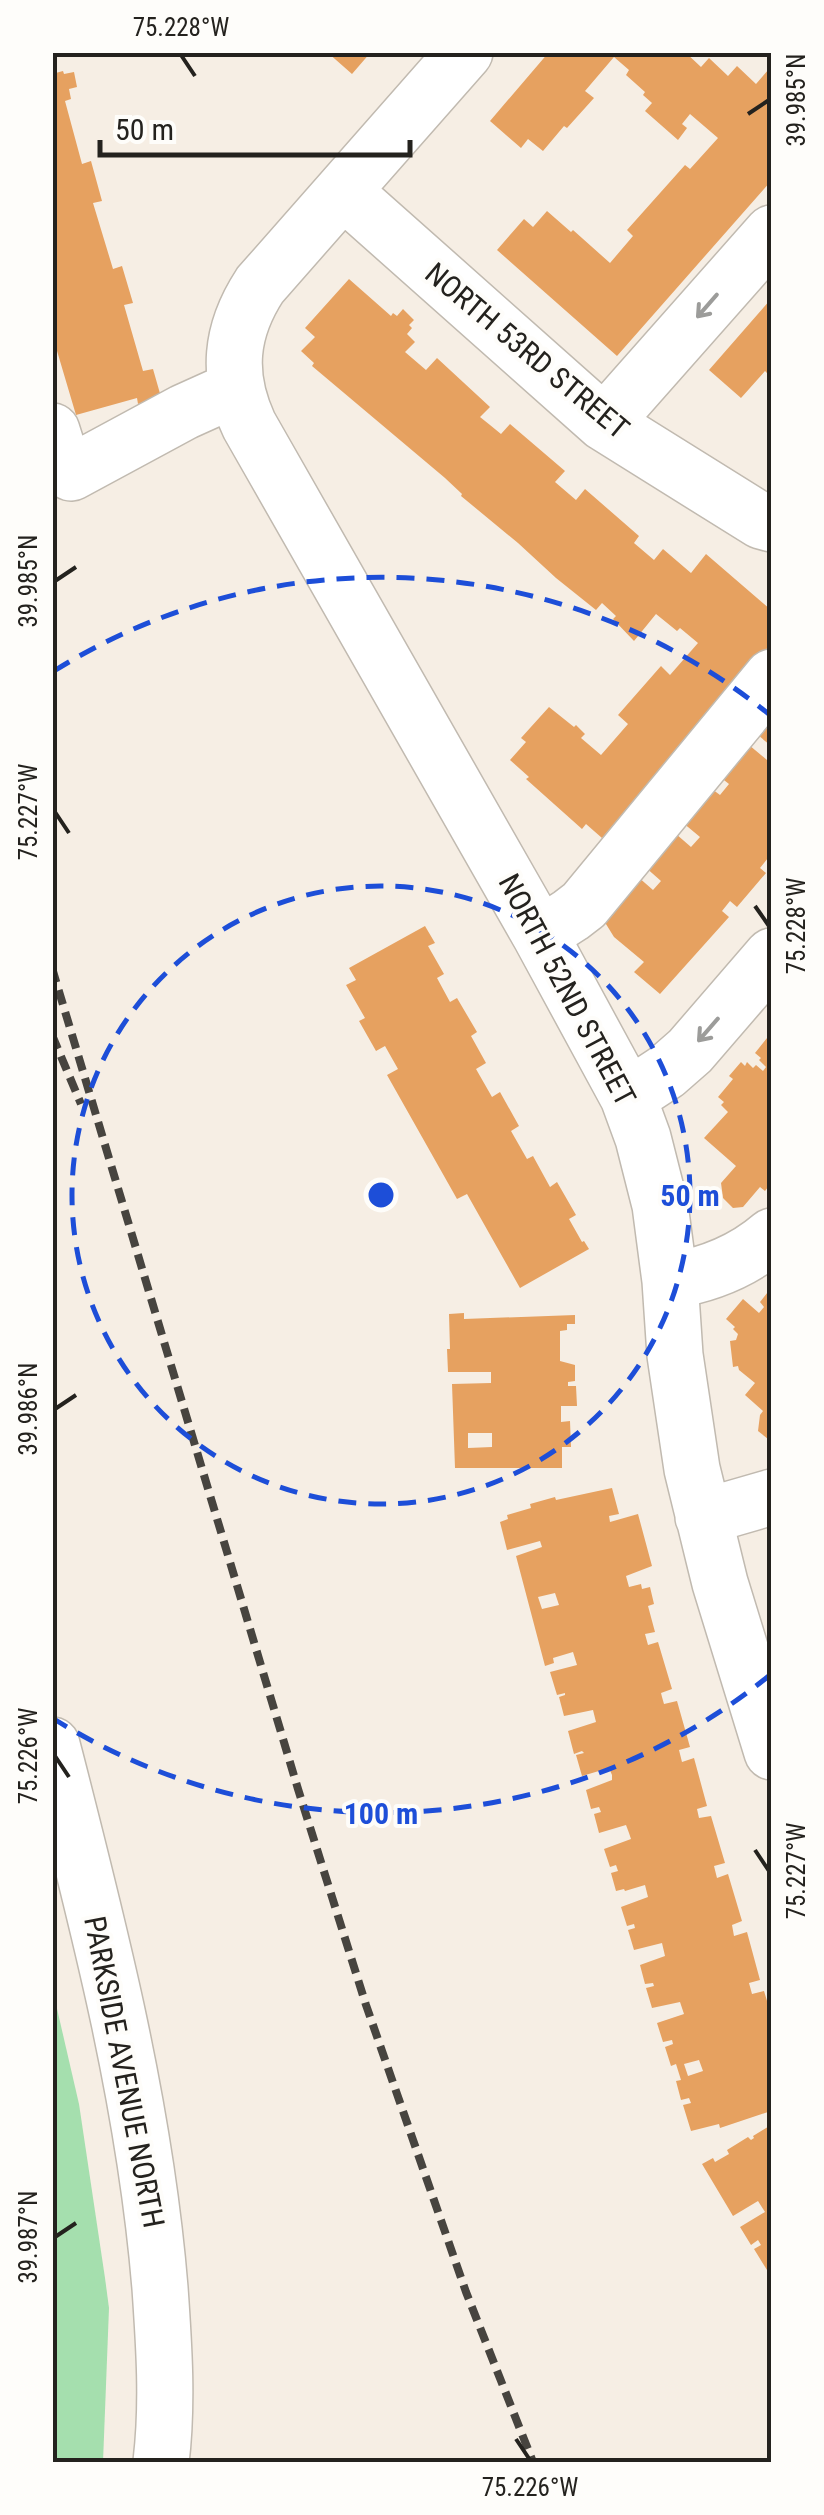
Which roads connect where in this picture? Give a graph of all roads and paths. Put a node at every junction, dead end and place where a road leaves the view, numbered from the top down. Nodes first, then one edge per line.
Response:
1 (465, 52) edge
2 (344, 192) junction
3 (772, 233) edge
4 (236, 395) junction
5 (604, 424) junction
6 (52, 431) edge
7 (772, 524) edge
8 (772, 677) edge
9 (540, 935) junction
10 (772, 956) edge
11 (628, 1098) junction
12 (772, 1236) edge
13 (670, 1281) junction
14 (772, 1497) edge
15 (703, 1517) junction
16 (52, 1746) edge
17 (772, 1752) edge
18 (165, 2455) edge

1 - 2 street
2 - 4 street
2 - 5 street, NORTH 53RD STREET
3 -> 5 street
4 - 6 street
4 - 9 street, NORTH 52ND STREET
5 - 7 street, NORTH 53RD STREET
8 - 9 street
9 - 11 street, NORTH 52ND STREET
10 -> 11 street
11 - 13 street, NORTH 52ND STREET
12 - 13 street
13 - 15 street, NORTH 52ND STREET
14 - 15 street
15 - 17 street, NORTH 52ND STREET
16 - 18 street, PARKSIDE AVENUE NORTH

